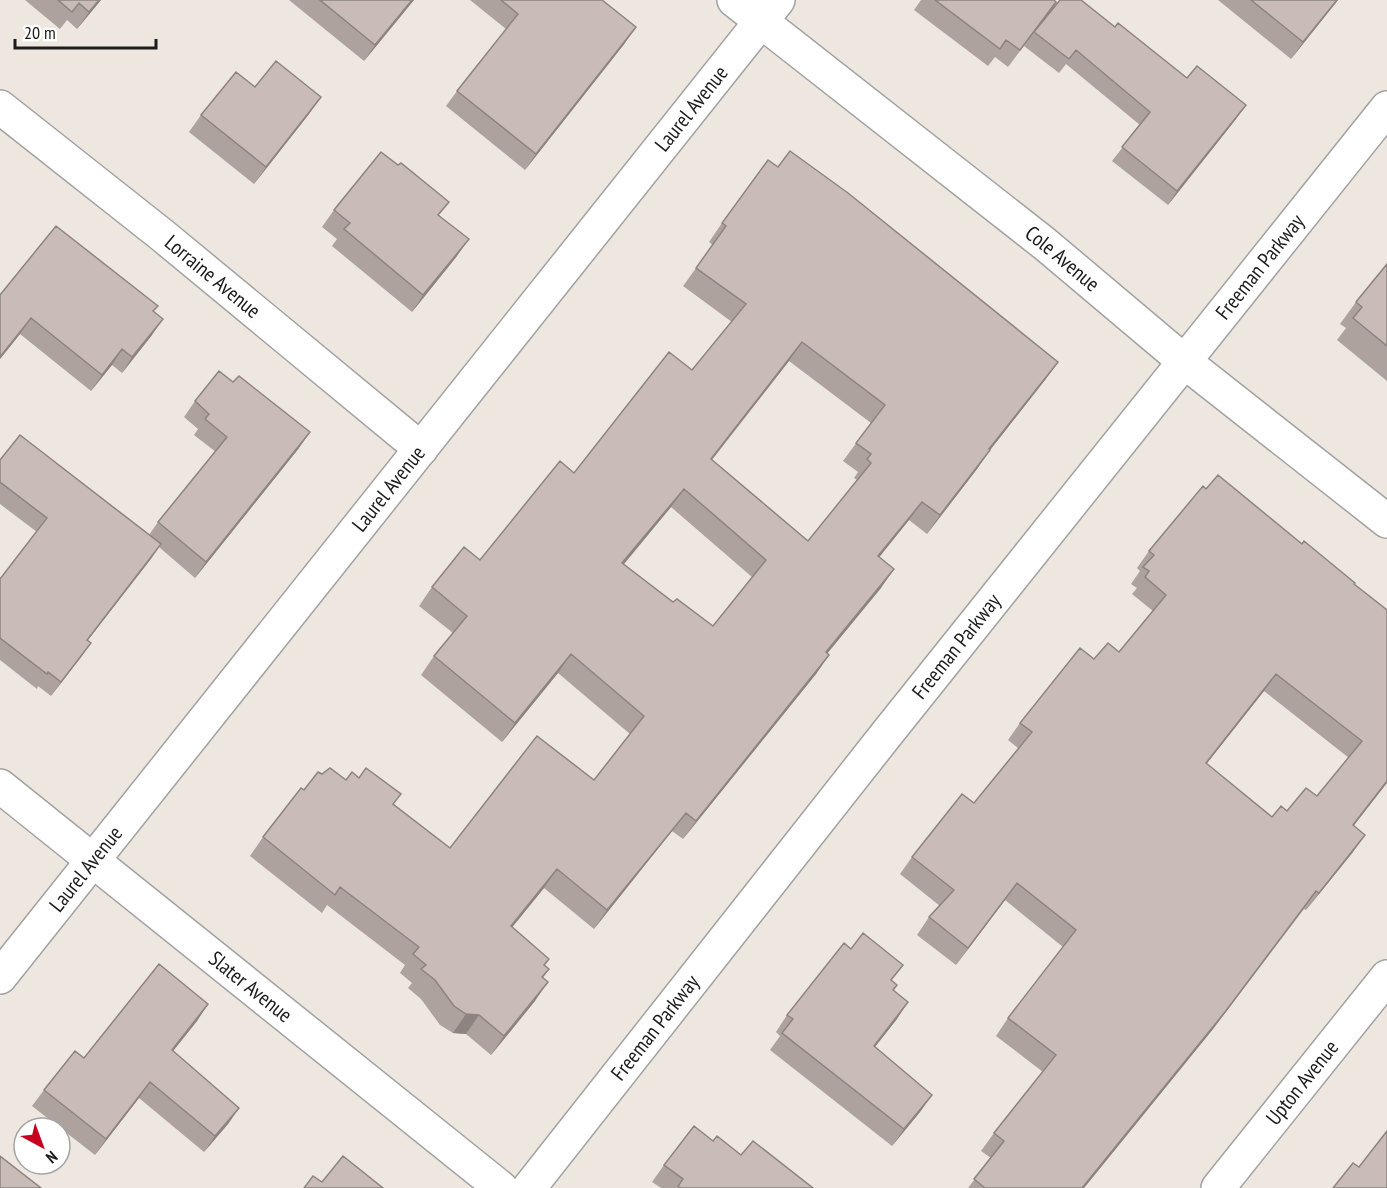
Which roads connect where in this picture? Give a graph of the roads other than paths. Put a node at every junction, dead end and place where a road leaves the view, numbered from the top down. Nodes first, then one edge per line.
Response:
1 (734, 0) edge
2 (770, 11) edge
3 (0, 106) edge
4 (1387, 108) edge
5 (1185, 362) junction
6 (421, 449) junction
7 (1387, 521) edge
8 (0, 786) edge
9 (94, 860) junction
10 (0, 977) edge
11 (1387, 977) edge
12 (501, 1188) edge
13 (529, 1188) edge
14 (1218, 1188) edge

1 - 2 street, Cole Avenue
2 - 5 street, Cole Avenue
2 - 6 street, Laurel Avenue
3 - 6 street, Lorraine Avenue
4 - 5 street, Freeman Parkway
5 - 7 street, Cole Avenue
5 - 13 street, Freeman Parkway
6 - 9 street, Laurel Avenue
8 - 9 street, Slater Avenue
9 - 10 street, Laurel Avenue
9 - 12 street, Slater Avenue
11 - 14 street, Upton Avenue

